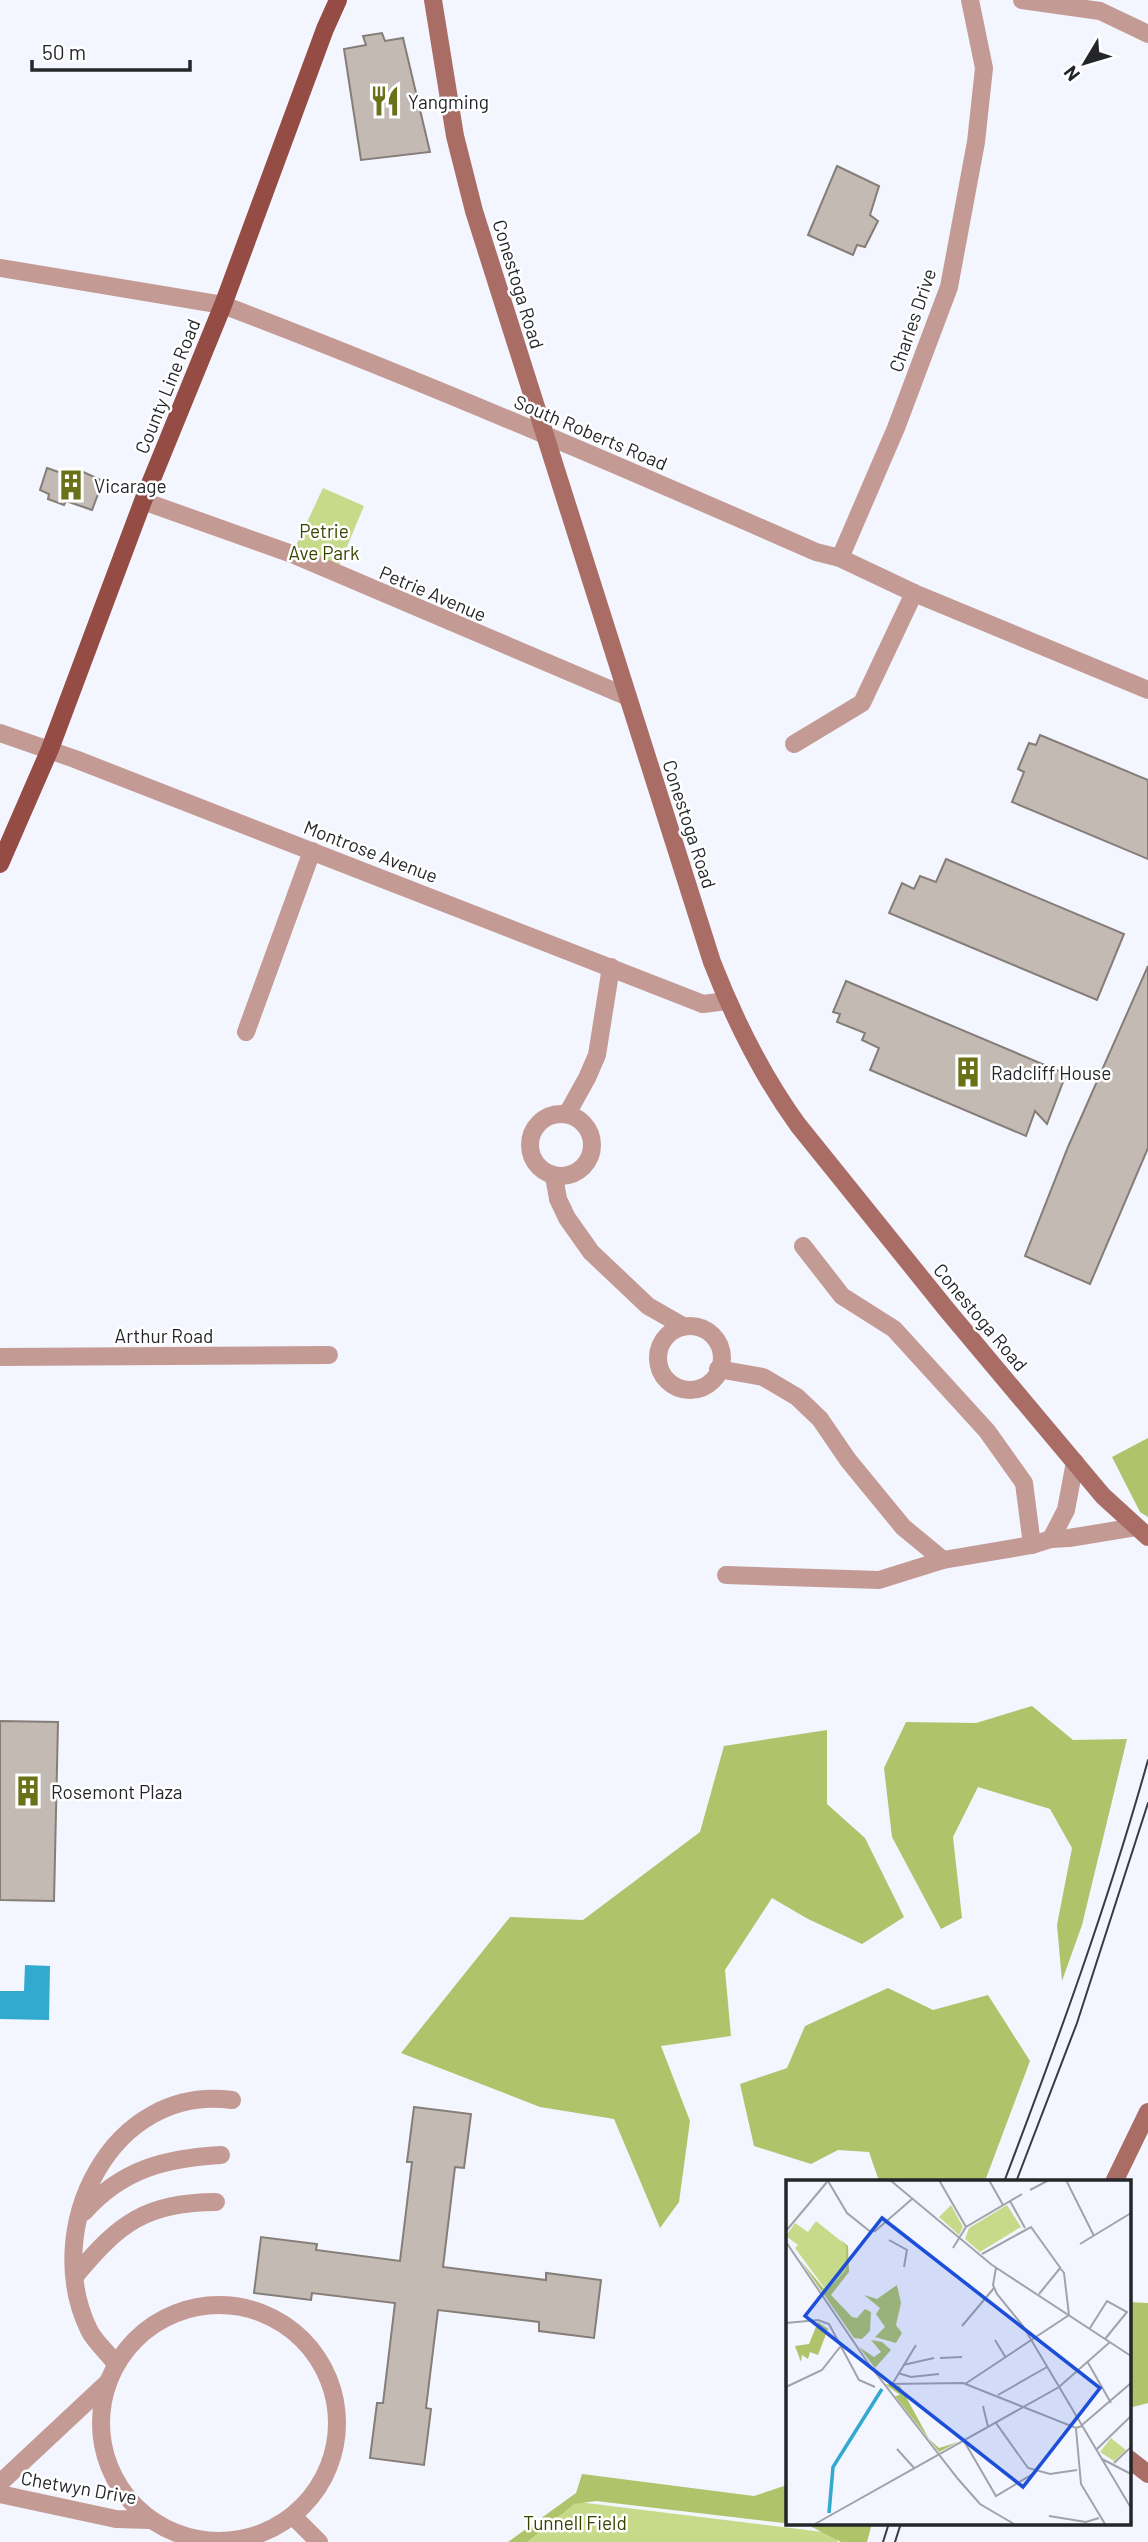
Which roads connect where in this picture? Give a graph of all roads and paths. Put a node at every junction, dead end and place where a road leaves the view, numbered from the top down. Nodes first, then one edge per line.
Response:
1 (338, 0) edge
2 (433, 0) edge
3 (970, 0) edge
4 (1022, 0) edge
5 (1148, 34) edge
6 (0, 268) edge
7 (223, 305) junction
8 (544, 433) junction
9 (143, 500) junction
10 (840, 558) junction
11 (914, 593) junction
12 (1147, 687) edge
13 (628, 697) junction
14 (0, 733) edge
15 (794, 744) dead end
16 (50, 749) junction
17 (312, 851) junction
18 (0, 864) edge
19 (611, 967) junction
20 (727, 1001) junction
21 (246, 1032) dead end
22 (568, 1114) junction
23 (554, 1176) junction
24 (803, 1246) dead end
25 (683, 1326) junction
26 (329, 1354) dead end
27 (0, 1357) edge
28 (718, 1369) junction
29 (1075, 1462) junction
30 (1142, 1532) edge
31 (1051, 1539) junction
32 (1032, 1545) junction
33 (943, 1560) junction
34 (726, 1575) dead end
35 (232, 2100) dead end
36 (1148, 2112) edge
37 (221, 2155) dead end
38 (1115, 2180) edge
39 (216, 2202) dead end
40 (80, 2217) junction
41 (76, 2275) junction
42 (116, 2364) junction
43 (108, 2382) junction
44 (1130, 2460) edge
45 (1148, 2474) edge
46 (0, 2483) edge
47 (0, 2494) edge
48 (293, 2517) junction
49 (160, 2530) edge
50 (319, 2542) edge

1 - 7 main road, County Line Road
2 - 8 main road, Conestoga Road
3 - 10 street, Charles Drive
4 - 5 street
6 - 7 street, South Roberts Road
7 - 8 street, South Roberts Road
7 - 9 main road, County Line Road
8 - 10 street, South Roberts Road
8 - 13 main road, Conestoga Road
9 - 13 street, Petrie Avenue
9 - 16 main road, County Line Road
10 - 11 street, South Roberts Road
11 - 12 street, South Roberts Road
11 - 15 street
13 - 20 main road, Conestoga Road
14 - 16 street, Montrose Avenue
16 - 17 street, Montrose Avenue
16 - 18 main road, County Line Road
17 - 19 street, Montrose Avenue
17 - 21 street
19 - 20 street, Montrose Avenue
19 - 22 street
20 - 29 main road, Conestoga Road
22 - 23 street
22 - 23 street
23 - 25 street
24 - 32 street
25 - 28 street
25 - 28 street
26 - 27 street, Arthur Road
28 - 33 street
29 - 30 main road, Conestoga Road
29 - 31 street
30 - 31 street
31 - 32 street
32 - 33 street
33 - 34 street
35 - 40 street
36 - 38 main road
37 - 40 street
39 - 41 street
40 - 41 street
41 - 42 street
42 - 43 street
42 - 48 street
43 - 46 street
43 - 49 street
44 - 45 main road
47 - 49 street, Chetwyn Drive
48 - 49 street
48 - 50 street

